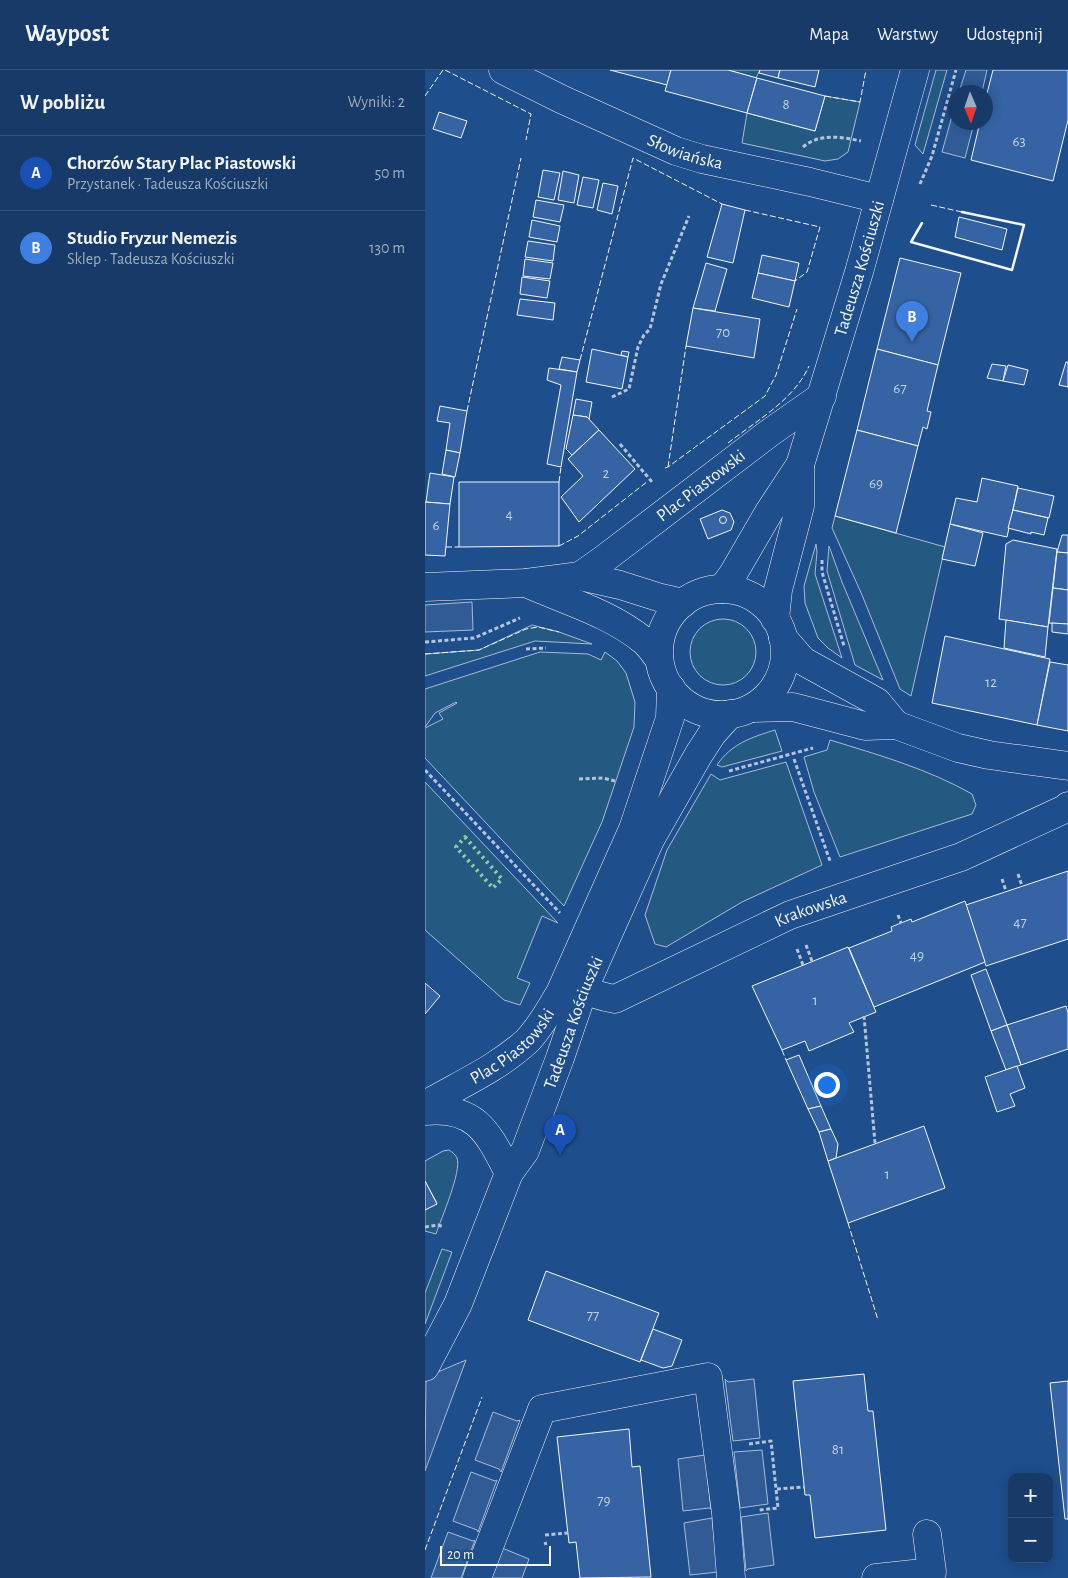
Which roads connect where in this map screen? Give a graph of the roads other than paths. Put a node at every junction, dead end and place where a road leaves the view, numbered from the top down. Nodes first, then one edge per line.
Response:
1 (503, 70) edge
2 (915, 70) edge
3 (879, 199) junction
4 (822, 396) junction
5 (800, 465) junction
6 (580, 576) junction
7 (526, 583) junction
8 (425, 587) edge
9 (722, 589) junction
10 (683, 603) junction
11 (779, 629) junction
12 (659, 659) junction
13 (671, 688) junction
14 (741, 711) junction
15 (896, 725) junction
16 (1068, 766) edge
17 (1068, 806) edge
18 (573, 962) junction
19 (584, 988) junction
20 (425, 1105) edge
21 (425, 1111) edge
22 (509, 1173) junction
23 (425, 1367) edge
24 (927, 1534) dead end
25 (477, 1578) edge
26 (731, 1578) edge
27 (876, 1578) edge

1 - 3 street, Słowiańska
2 - 3 street, Tadeusza Kościuszki
3 - 4 street, Tadeusza Kościuszki
4 - 5 street, Tadeusza Kościuszki
4 - 6 street, Plac Piastowski
5 - 9 street, Tadeusza Kościuszki
5 - 11 street, Tadeusza Kościuszki
6 - 7 street, Plac Piastowski
6 - 10 street, Plac Piastowski
7 - 8 street, Plac Piastowski
7 - 12 street, Plac Piastowski
9 - 10 street
9 - 11 street
10 - 12 street
11 - 14 street
11 - 15 street
12 - 13 street
13 - 14 street
13 - 18 street, Tadeusza Kościuszki
14 - 15 street
14 - 19 street, Tadeusza Kościuszki
15 - 16 street
17 - 19 street, Krakowska
18 - 19 street
18 - 20 street, Plac Piastowski
19 - 22 street, Tadeusza Kościuszki
21 - 22 street
22 - 23 street, Tadeusza Kościuszki
24 - 27 street
25 - 26 street

